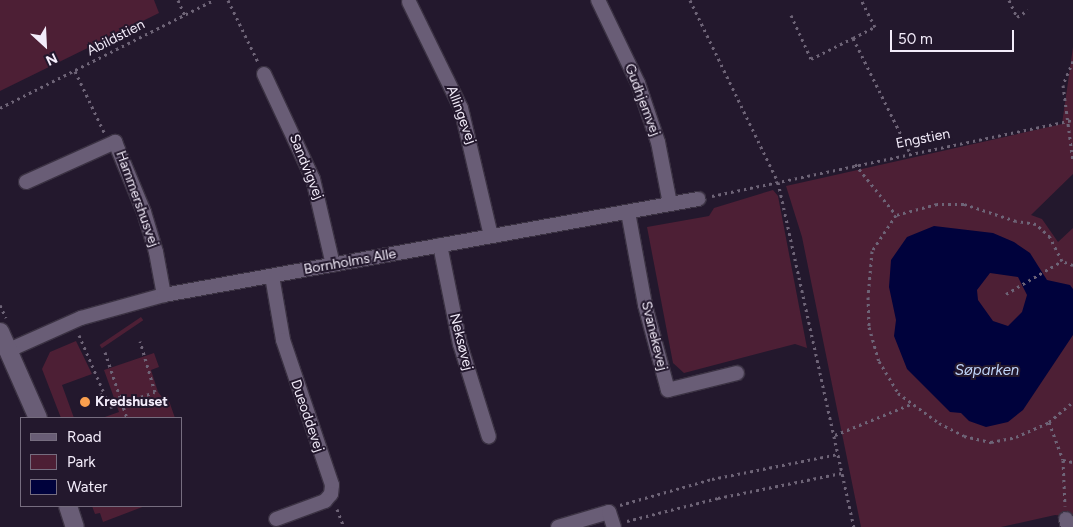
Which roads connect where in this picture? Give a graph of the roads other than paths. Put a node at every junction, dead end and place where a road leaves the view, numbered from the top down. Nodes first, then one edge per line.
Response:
1 (598, 0) edge
2 (409, 2) dead end
3 (264, 74) road end
4 (26, 182) dead end
5 (698, 199) road end
6 (670, 204) junction
7 (628, 212) junction
8 (492, 236) junction
9 (440, 246) junction
10 (332, 265) junction
11 (272, 276) junction
12 (164, 295) junction
13 (0, 332) edge
14 (9, 350) junction
15 (737, 373) dead end
16 (38, 417) edge
17 (489, 437) dead end
18 (68, 507) edge
19 (276, 519) dead end
20 (75, 527) edge
21 (558, 527) edge
22 (614, 527) edge

1 - 6 street, Gudhjemvej
2 - 8 street, Allingevej
3 - 10 street, Sandvigvej
4 - 12 street, Hammershusvej
5 - 6 street, Bornholms Alle
6 - 7 street, Bornholms Alle
7 - 8 street, Bornholms Alle
7 - 15 street, Svanekevej
8 - 9 street, Bornholms Alle
9 - 10 street, Bornholms Alle
9 - 17 street, Neksøvej
10 - 11 street, Bornholms Alle
11 - 12 street, Bornholms Alle
11 - 19 street, Dueoddevej
12 - 14 street, Bornholms Alle
13 - 14 street
14 - 16 street
18 - 20 street
21 - 22 street

